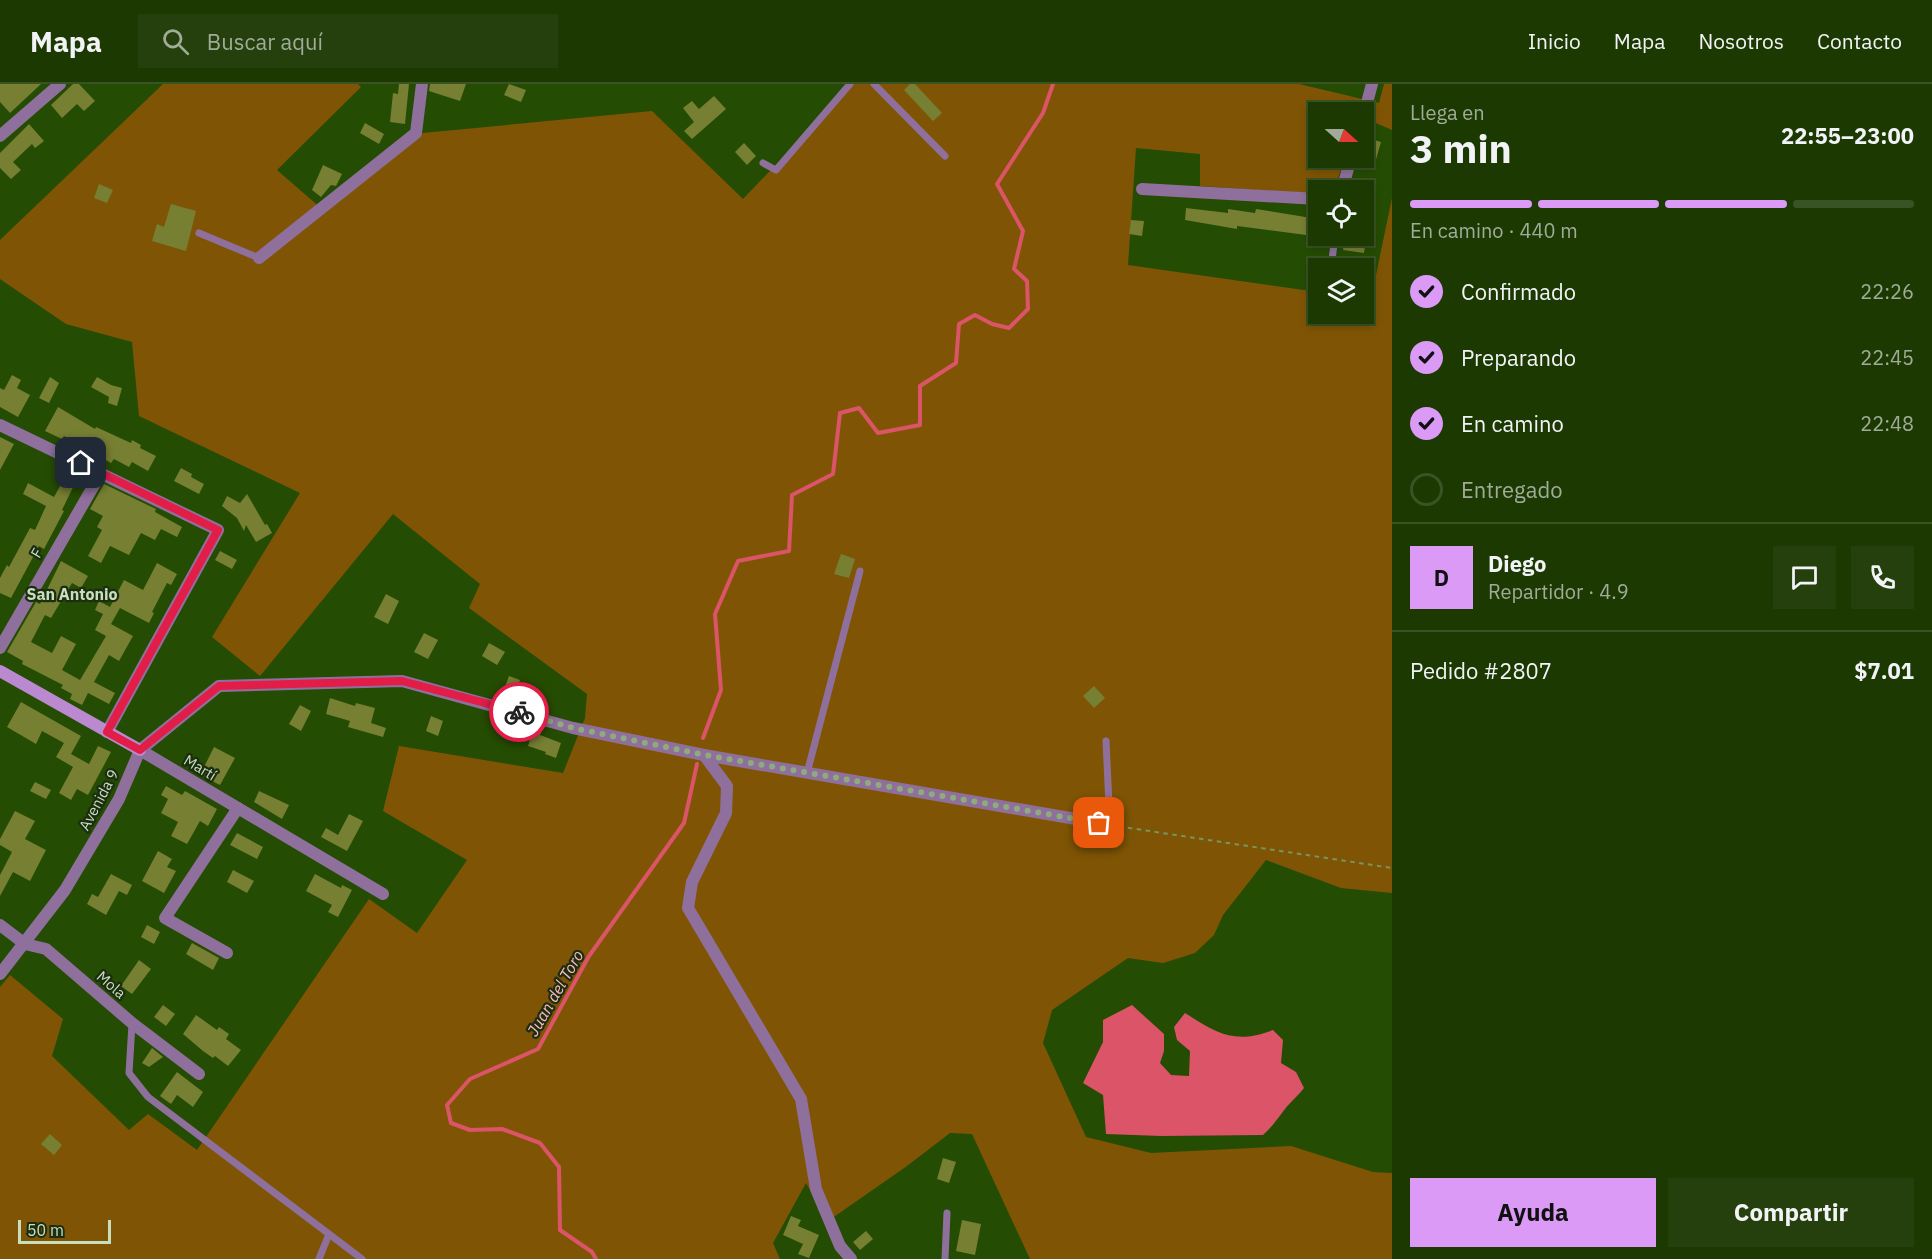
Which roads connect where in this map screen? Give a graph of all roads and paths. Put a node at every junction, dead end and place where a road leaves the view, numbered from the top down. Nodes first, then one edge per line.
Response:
1 (422, 84) edge
2 (850, 84) edge
3 (874, 84) edge
4 (1372, 84) edge
5 (55, 85) edge
6 (1367, 102) edge
7 (0, 136) edge
8 (945, 156) dead end
9 (763, 163) dead end
10 (1142, 189) dead end
11 (1308, 198) edge
12 (199, 233) dead end
13 (259, 258) joint
14 (0, 425) edge
15 (101, 473) junction
16 (860, 571) dead end
17 (0, 648) edge
18 (0, 671) edge
19 (107, 732) junction
20 (1106, 741) dead end
21 (140, 750) junction
22 (705, 755) junction
23 (807, 773) junction
24 (238, 808) junction
25 (1099, 823) junction
26 (1392, 868) edge
27 (383, 894) dead end
28 (0, 925) edge
29 (25, 944) junction
30 (227, 953) dead end
31 (0, 974) edge
32 (132, 1023) junction
33 (199, 1074) dead end
34 (947, 1213) dead end
35 (329, 1234) junction
36 (318, 1259) edge
37 (362, 1259) edge
38 (851, 1259) edge
39 (945, 1259) edge

1 - 13 street
2 - 9 lane
3 - 8 lane
4 - 6 street
5 - 7 street
10 - 11 street
12 - 13 lane
14 - 15 street
15 - 17 street, F
15 - 19 street
16 - 23 lane
18 - 19 street, Martí
19 - 21 street, Martí
20 - 25 lane
21 - 22 street, Avenida 9
21 - 24 street, Martí
21 - 29 street, Avenida 9
22 - 23 street, Avenida 9
22 - 38 street
23 - 25 street, Avenida 9
24 - 27 street, Martí
24 - 30 street
25 - 26 path
28 - 29 street, Mola
29 - 31 street, Avenida 9
29 - 32 street, Mola
32 - 33 street, Mola
32 - 35 lane
34 - 39 lane
35 - 36 lane
35 - 37 lane

